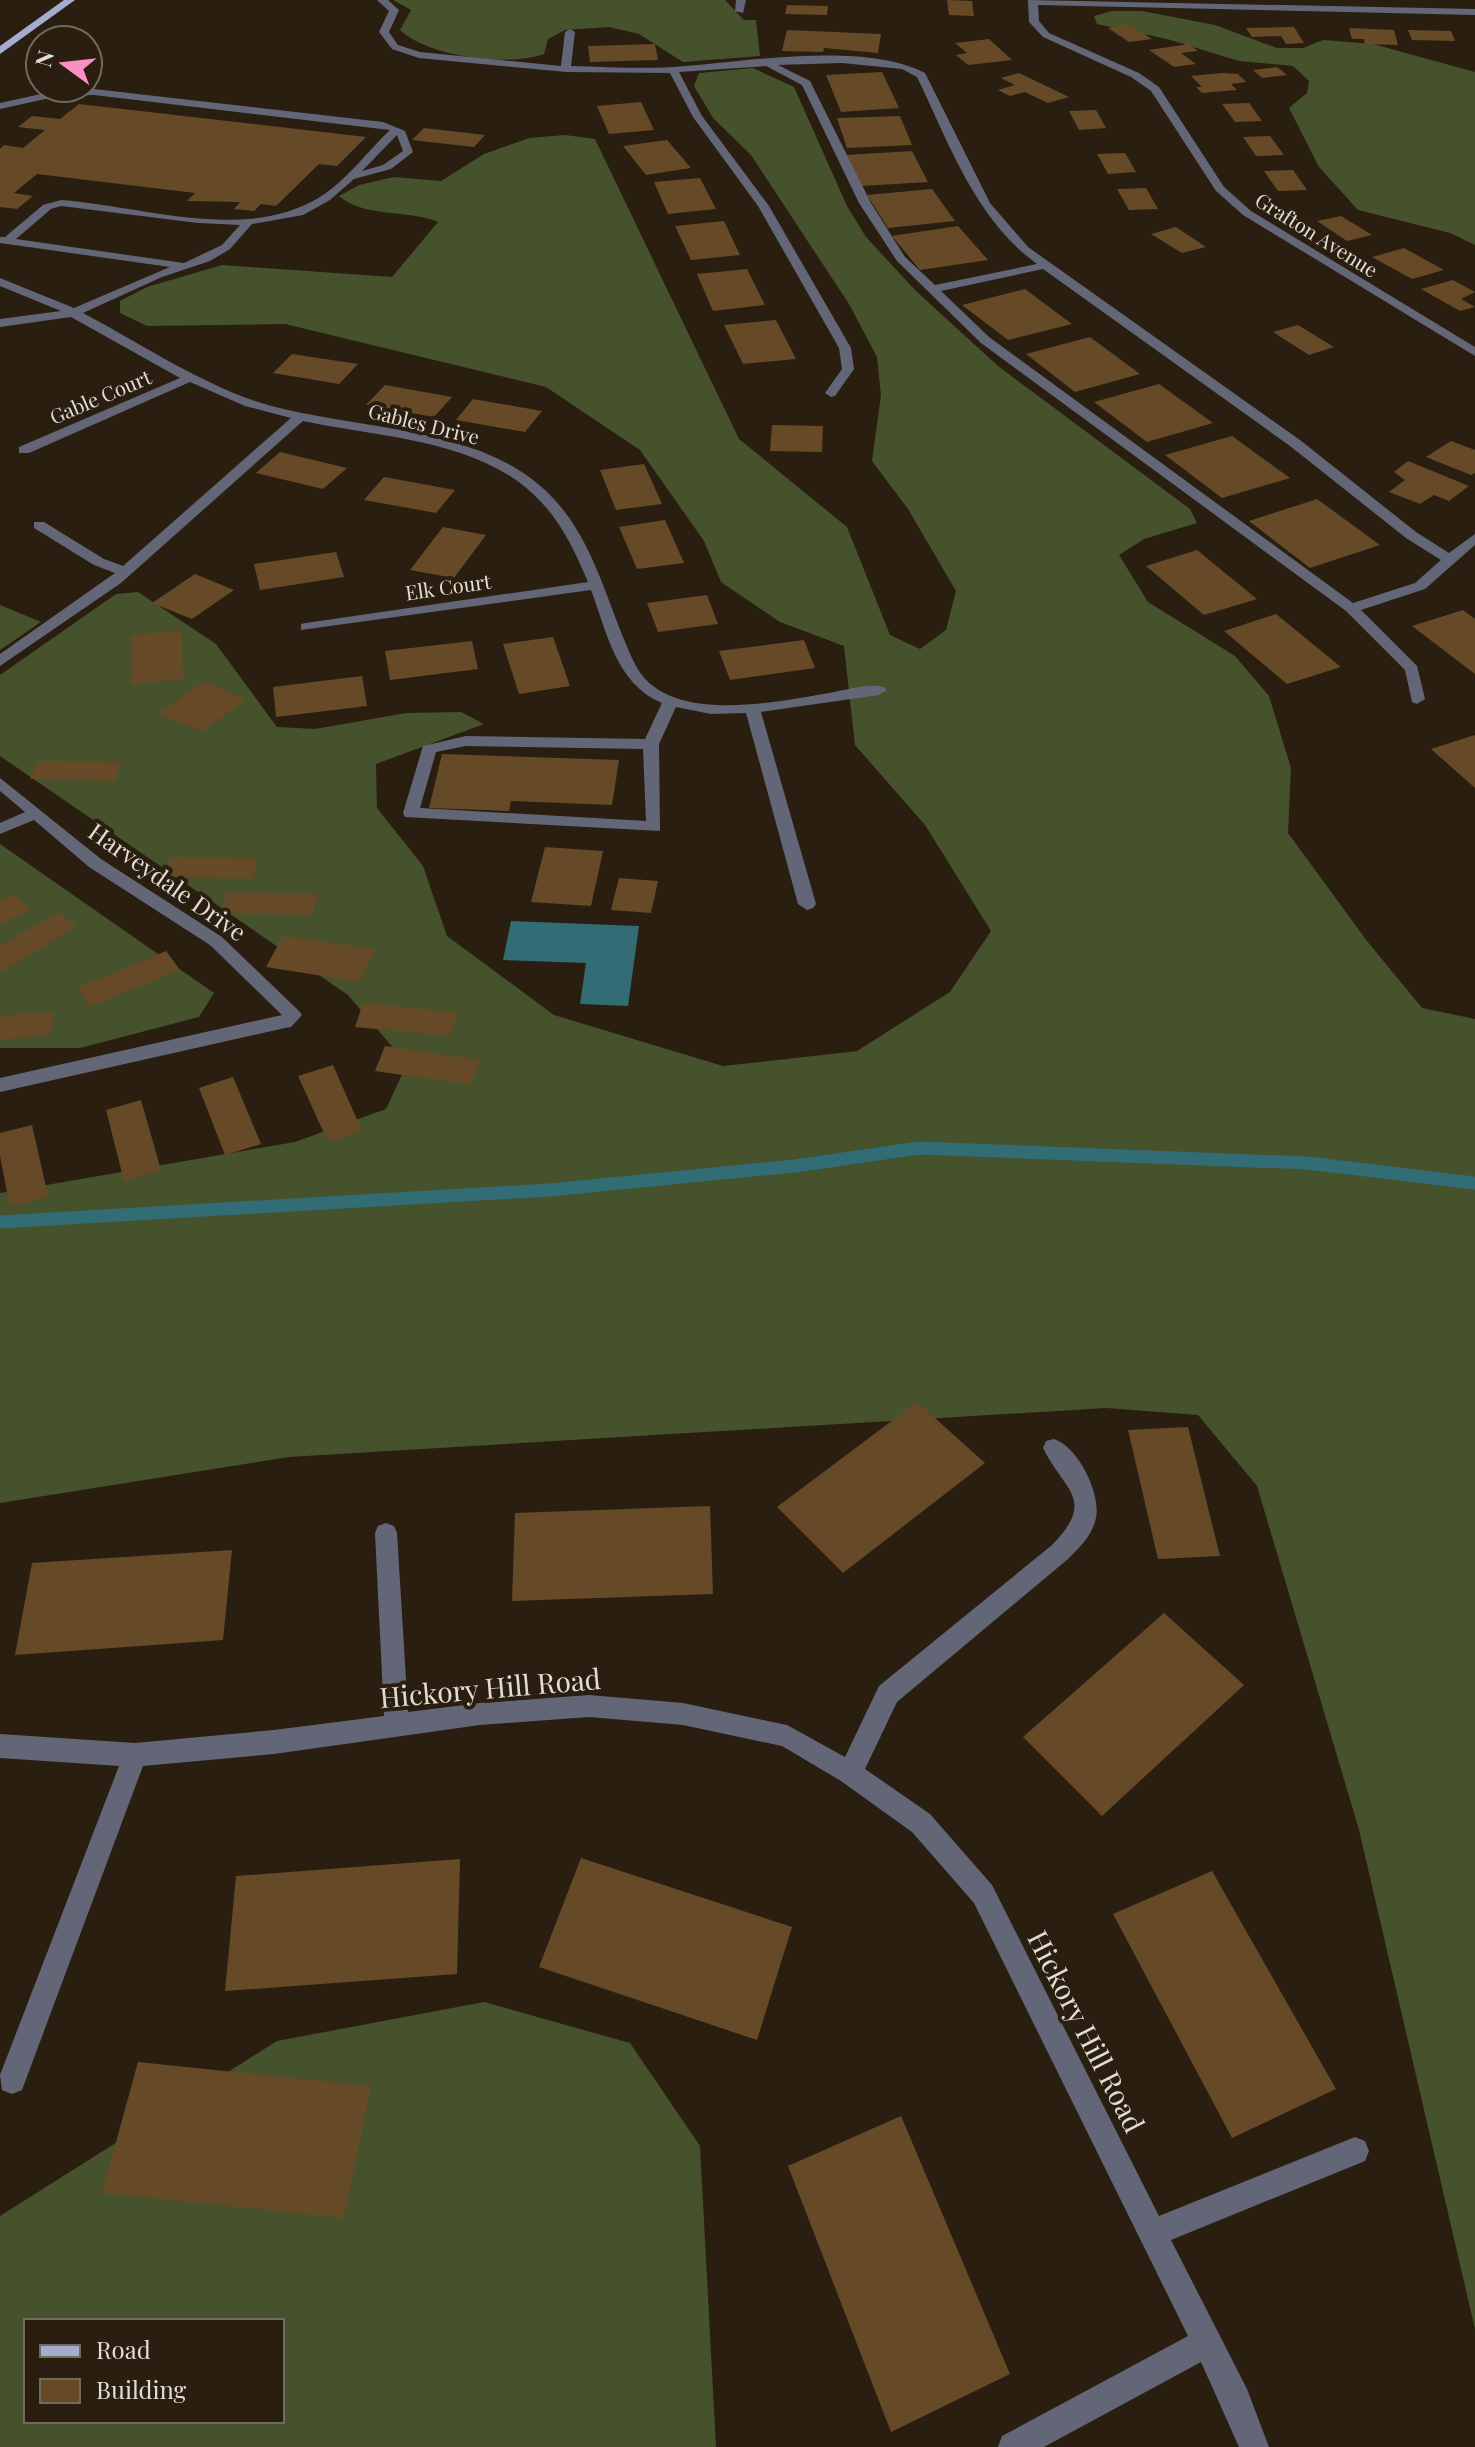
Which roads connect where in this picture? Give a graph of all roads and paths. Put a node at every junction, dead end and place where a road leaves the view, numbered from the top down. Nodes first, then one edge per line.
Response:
1 (70, 0) edge
2 (382, 0) edge
3 (1033, 1) edge
4 (1475, 12) edge
5 (570, 32) dead end
6 (0, 51) edge
7 (763, 62) junction
8 (566, 69) junction
9 (673, 69) junction
10 (0, 107) edge
11 (0, 118) edge
12 (397, 129) junction
13 (347, 177) junction
14 (247, 224) junction
15 (3, 241) edge
16 (184, 266) junction
17 (1043, 266) junction
18 (0, 282) edge
19 (932, 289) junction
20 (73, 313) junction
21 (0, 323) edge
22 (1475, 352) edge
23 (190, 378) junction
24 (831, 393) dead end
25 (302, 415) junction
26 (24, 450) dead end
27 (39, 525) dead end
28 (1475, 538) edge
29 (1450, 560) junction
30 (125, 572) junction
31 (596, 585) junction
32 (1351, 608) junction
33 (306, 627) dead end
34 (0, 661) edge
35 (879, 690) dead end
36 (1417, 699) dead end
37 (671, 701) junction
38 (752, 706) junction
39 (651, 744) junction
40 (0, 783) edge
41 (37, 813) junction
42 (0, 829) edge
43 (807, 904) dead end
44 (0, 1085) edge
45 (1054, 1448) dead end
46 (386, 1533) dead end
47 (397, 1726) junction
48 (0, 1746) edge
49 (135, 1755) junction
50 (850, 1773) junction
51 (12, 2080) dead end
52 (1355, 2151) dead end
53 (1153, 2233) junction
54 (1207, 2342) junction
55 (1013, 2447) edge
56 (1254, 2447) edge

1 - 6 main road
2 - 8 street
3 - 4 street
3 - 22 street, Grafton Avenue
5 - 8 street
7 - 9 street
7 - 17 street
7 - 19 street
8 - 9 street
9 - 24 street
10 - 11 street
10 - 12 street
12 - 13 street
12 - 13 street
13 - 14 street
14 - 15 street
14 - 16 street
15 - 16 street
16 - 20 street
17 - 19 street
17 - 29 street
18 - 20 street, Gables Drive
19 - 32 street
20 - 21 street
20 - 23 street, Gables Drive
23 - 25 street, Gables Drive
23 - 26 street, Gable Court
25 - 30 street
25 - 31 street, Gables Drive
27 - 30 street
28 - 29 street
29 - 32 street
30 - 34 street
31 - 33 street, Elk Court
31 - 37 street, Gables Drive
32 - 36 street
35 - 38 street, Gables Drive
37 - 38 street, Gables Drive
37 - 39 street
38 - 43 street
39 - 39 street
40 - 41 street, Harveydale Drive
41 - 42 street
41 - 44 street, Harveydale Drive
45 - 50 street
46 - 47 street
47 - 49 street, Hickory Hill Road
47 - 50 street, Hickory Hill Road
48 - 49 street, Hickory Hill Road
49 - 51 street
50 - 53 street, Hickory Hill Road
52 - 53 street
53 - 54 street, Hickory Hill Road
54 - 55 street
54 - 56 street, Hickory Hill Road

